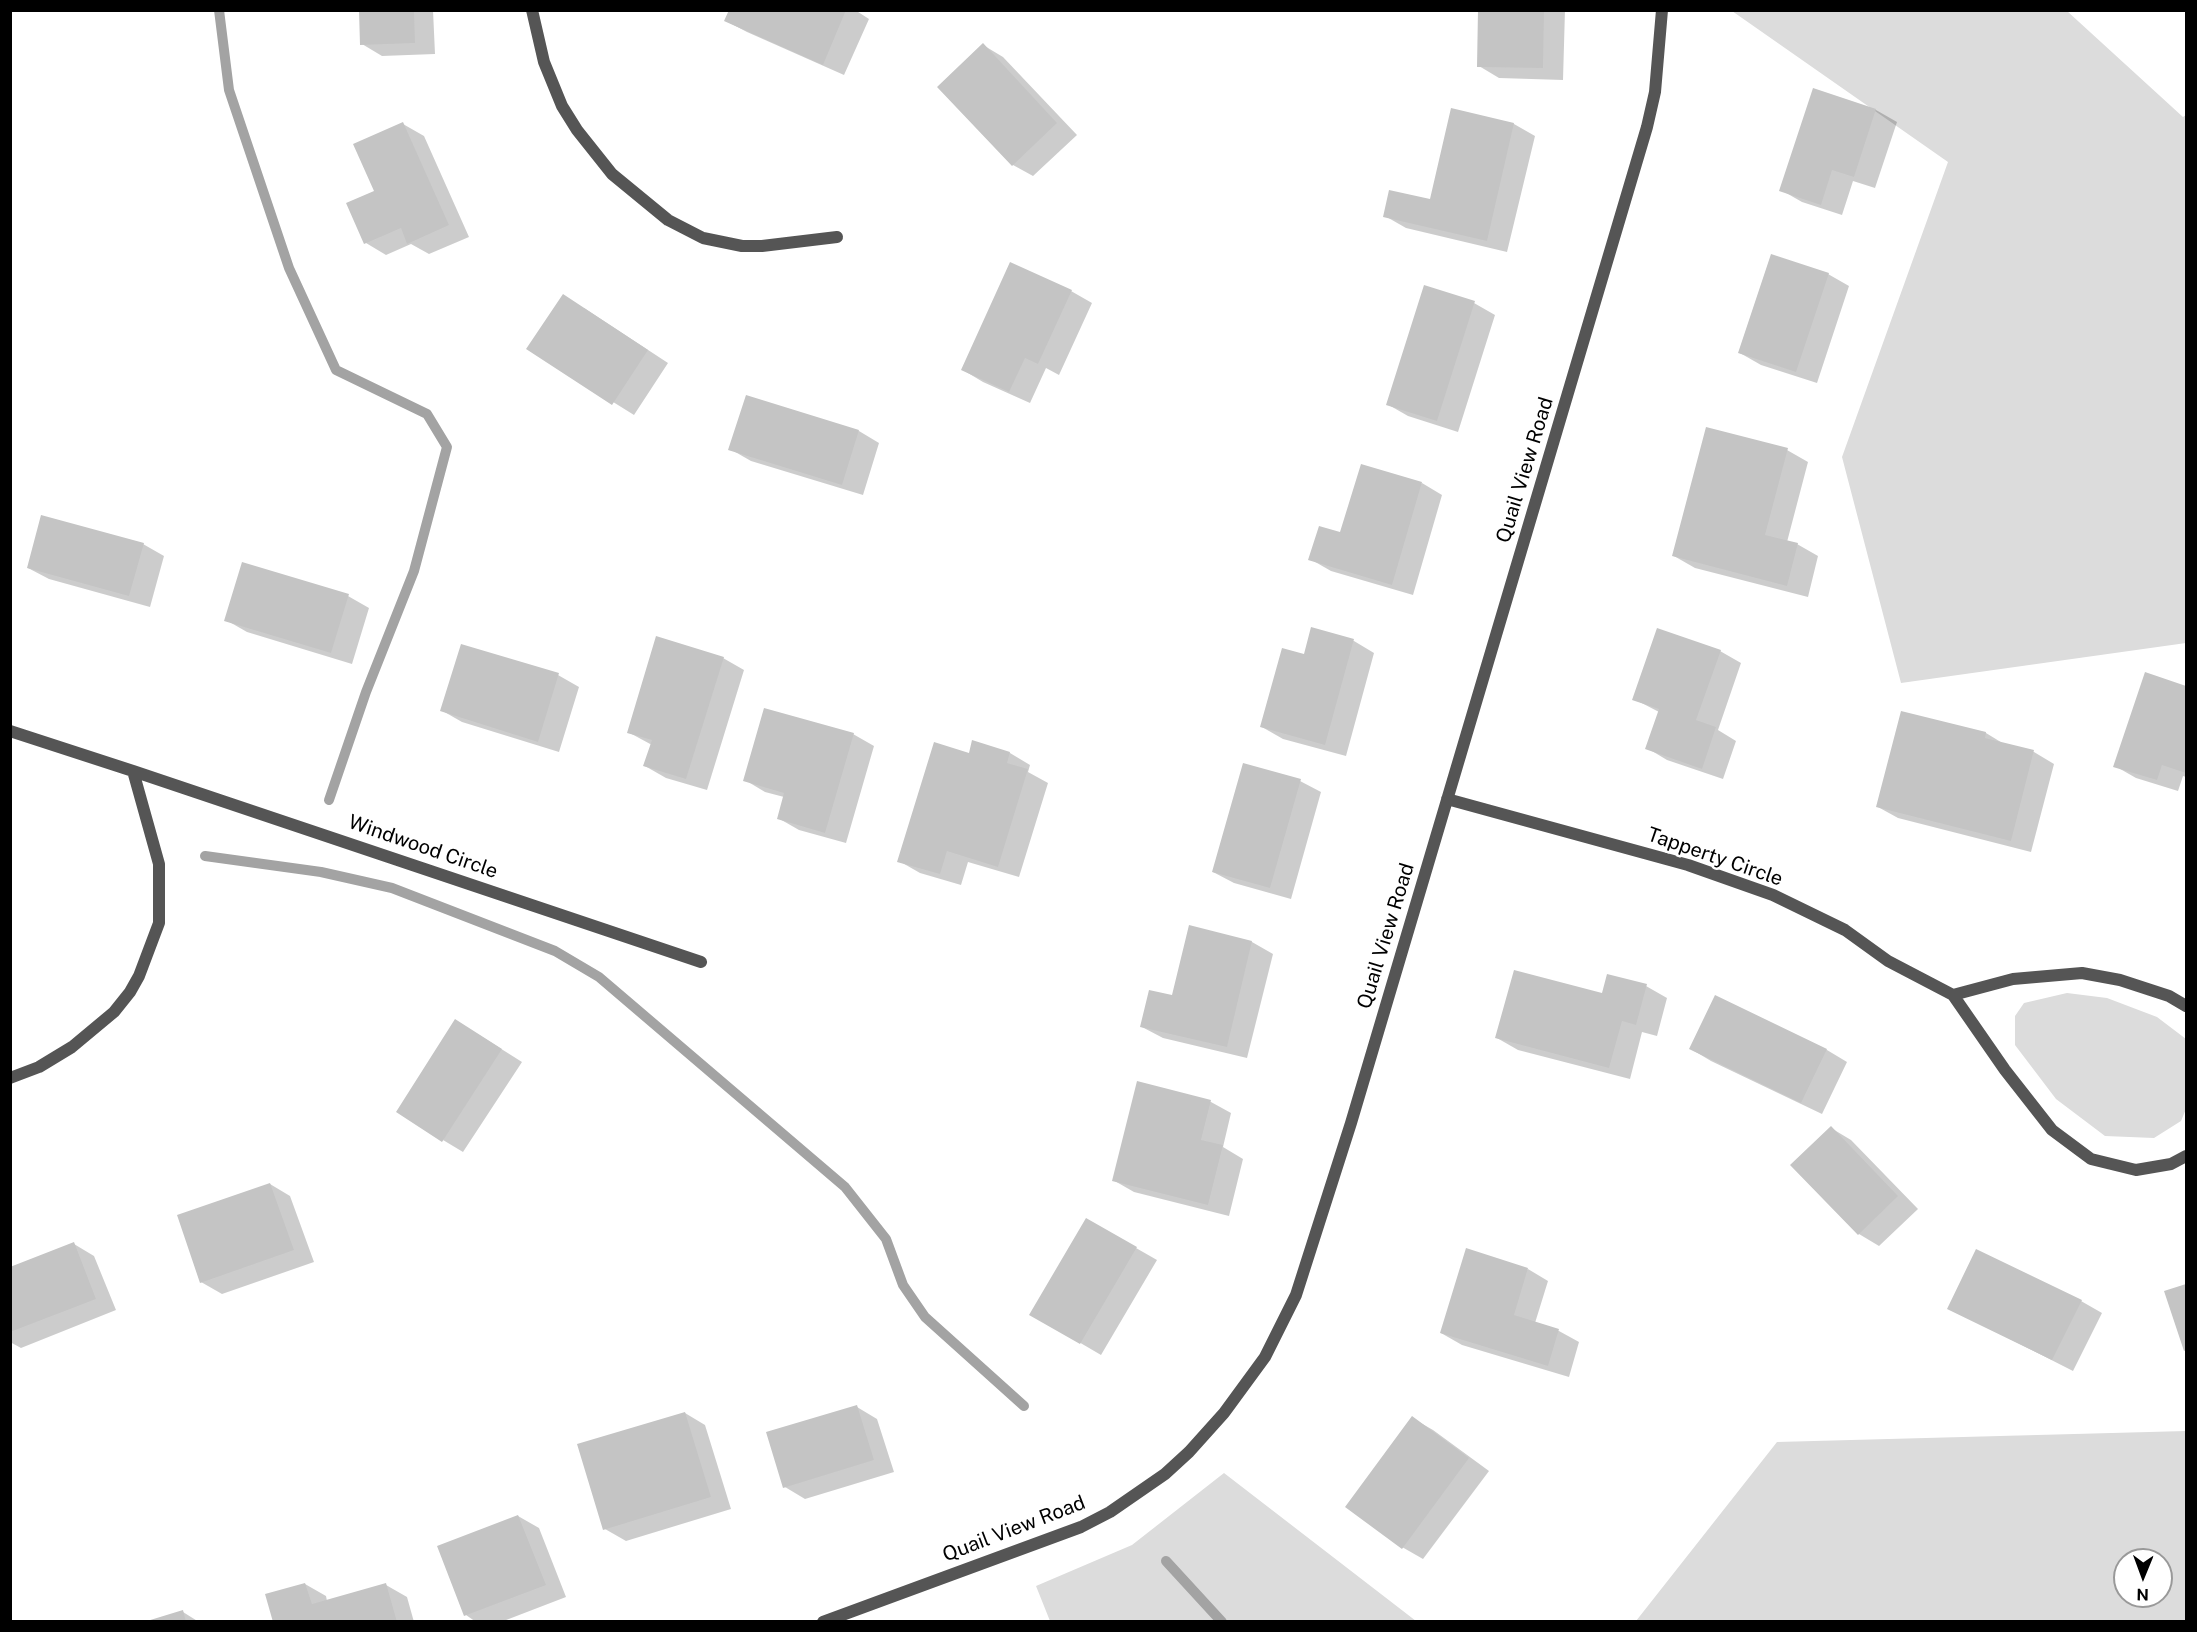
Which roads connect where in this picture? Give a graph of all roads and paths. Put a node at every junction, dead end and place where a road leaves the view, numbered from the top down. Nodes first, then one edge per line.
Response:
1 (532, 10) edge
2 (1662, 10) edge
3 (837, 237) dead end
4 (10, 731) edge
5 (133, 771) junction
6 (1447, 799) junction
7 (701, 962) dead end
8 (1953, 995) junction
9 (2187, 1006) edge
10 (10, 1078) edge
11 (2187, 1156) edge
12 (823, 1622) edge

1 - 3 street
2 - 6 street, Quail View Road
4 - 5 street, Windwood Circle
5 - 7 street, Windwood Circle
5 - 10 street
6 - 8 street, Tapperty Circle
6 - 12 street, Quail View Road
8 - 9 street
8 - 11 street, Tapperty Circle

